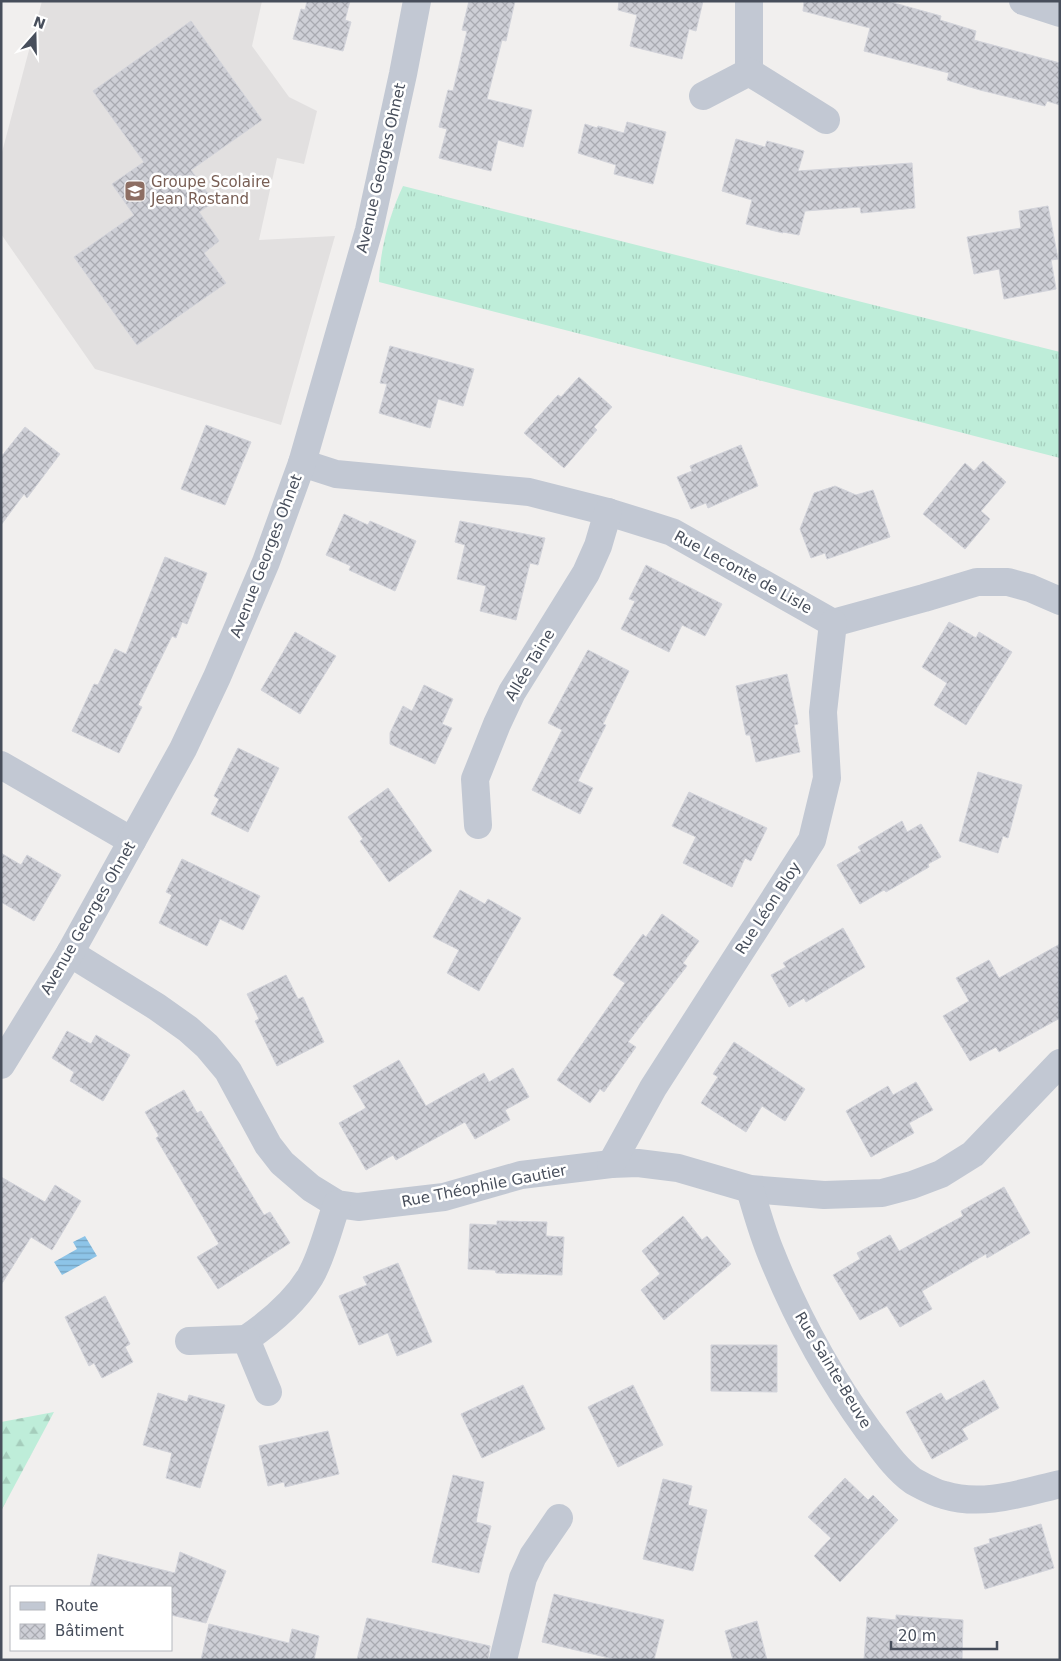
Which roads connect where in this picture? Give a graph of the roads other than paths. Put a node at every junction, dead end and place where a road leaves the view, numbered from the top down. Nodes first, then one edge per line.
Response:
1 (417, 1) edge
2 (749, 1) edge
3 (1023, 1) edge
4 (1060, 14) edge
5 (749, 72) junction
6 (704, 96) dead end
7 (826, 120) dead end
8 (302, 463) junction
9 (608, 512) junction
10 (1060, 601) edge
11 (833, 622) junction
12 (1, 765) edge
13 (478, 825) dead end
14 (132, 842) junction
15 (70, 953) junction
16 (1060, 1063) edge
17 (1, 1065) edge
18 (611, 1164) junction
19 (750, 1190) junction
20 (337, 1204) junction
21 (246, 1339) junction
22 (190, 1341) dead end
23 (268, 1392) dead end
24 (1060, 1484) edge
25 (559, 1518) dead end
26 (503, 1660) edge

1 - 8 street, Avenue Georges Ohnet
2 - 5 street
3 - 4 street
5 - 6 street
5 - 7 street
8 - 9 street, Rue Leconte de Lisle
8 - 14 street, Avenue Georges Ohnet
9 - 11 street, Rue Leconte de Lisle
9 - 13 street, Allée Taine
10 - 11 street
11 - 18 street, Rue Léon Bloy
12 - 14 street
14 - 15 street, Avenue Georges Ohnet
15 - 17 street, Avenue Georges Ohnet
15 - 20 street, Rue Théophile Gautier
16 - 19 street, Rue Théophile Gautier
18 - 19 street, Rue Théophile Gautier
18 - 20 street, Rue Théophile Gautier
19 - 24 street, Rue Sainte-Beuve
20 - 21 street
21 - 22 street
21 - 23 street
25 - 26 street

